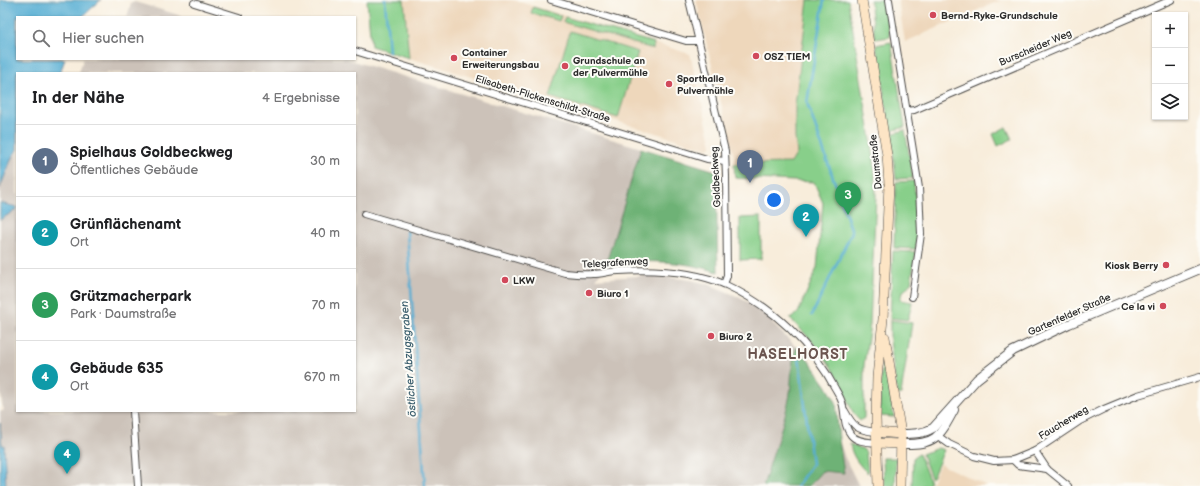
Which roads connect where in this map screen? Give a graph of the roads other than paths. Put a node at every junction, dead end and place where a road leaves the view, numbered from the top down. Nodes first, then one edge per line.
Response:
1 (551, 0) edge
2 (689, 0) edge
3 (862, 0) edge
4 (889, 0) edge
5 (1171, 0) edge
6 (563, 2) edge
7 (194, 3) dead end
8 (236, 16) edge
9 (699, 41) junction
10 (356, 51) edge
11 (907, 111) junction
12 (726, 161) junction
13 (364, 214) dead end
14 (1200, 269) edge
15 (724, 284) junction
16 (912, 297) dead end
17 (883, 324) junction
18 (1200, 377) edge
19 (960, 399) junction
20 (843, 406) junction
21 (133, 412) edge
22 (876, 432) junction
23 (901, 434) junction
24 (938, 436) junction
25 (876, 443) junction
26 (902, 444) junction
27 (1035, 451) junction
28 (1013, 460) junction
29 (1047, 469) junction
30 (138, 486) edge
31 (878, 486) edge
32 (900, 486) edge
33 (1068, 486) edge

1 - 6 street
2 - 9 street, Goldbeckweg
3 - 17 main road, Daumstraße
4 - 11 street
5 - 11 street, Burscheider Weg
6 - 9 street
7 - 8 street
9 - 12 street, Goldbeckweg
10 - 12 street, Elisabeth-Flickenschildt-Straße
11 - 16 street
12 - 15 street, Goldbeckweg
13 - 15 street, Telegrafenweg
14 - 19 street, Gartenfelder Straße
15 - 20 street, Telegrafenweg
17 - 22 main road, Daumstraße
17 - 23 main road, Daumstraße
18 - 27 street, Faucherweg
19 - 23 street, Gartenfelder Straße
19 - 24 street, Gartenfelder Straße
20 - 22 street, Telegrafenweg
20 - 25 street, Telegrafenweg
21 - 30 street
22 - 23 main road
22 - 25 main road, Daumstraße
23 - 26 main road, Daumstraße
24 - 26 street
24 - 28 street, Faucherweg
25 - 26 main road
25 - 31 main road, Daumstraße
26 - 32 main road, Daumstraße
27 - 28 street, Faucherweg
27 - 29 street
28 - 29 street
29 - 33 street

